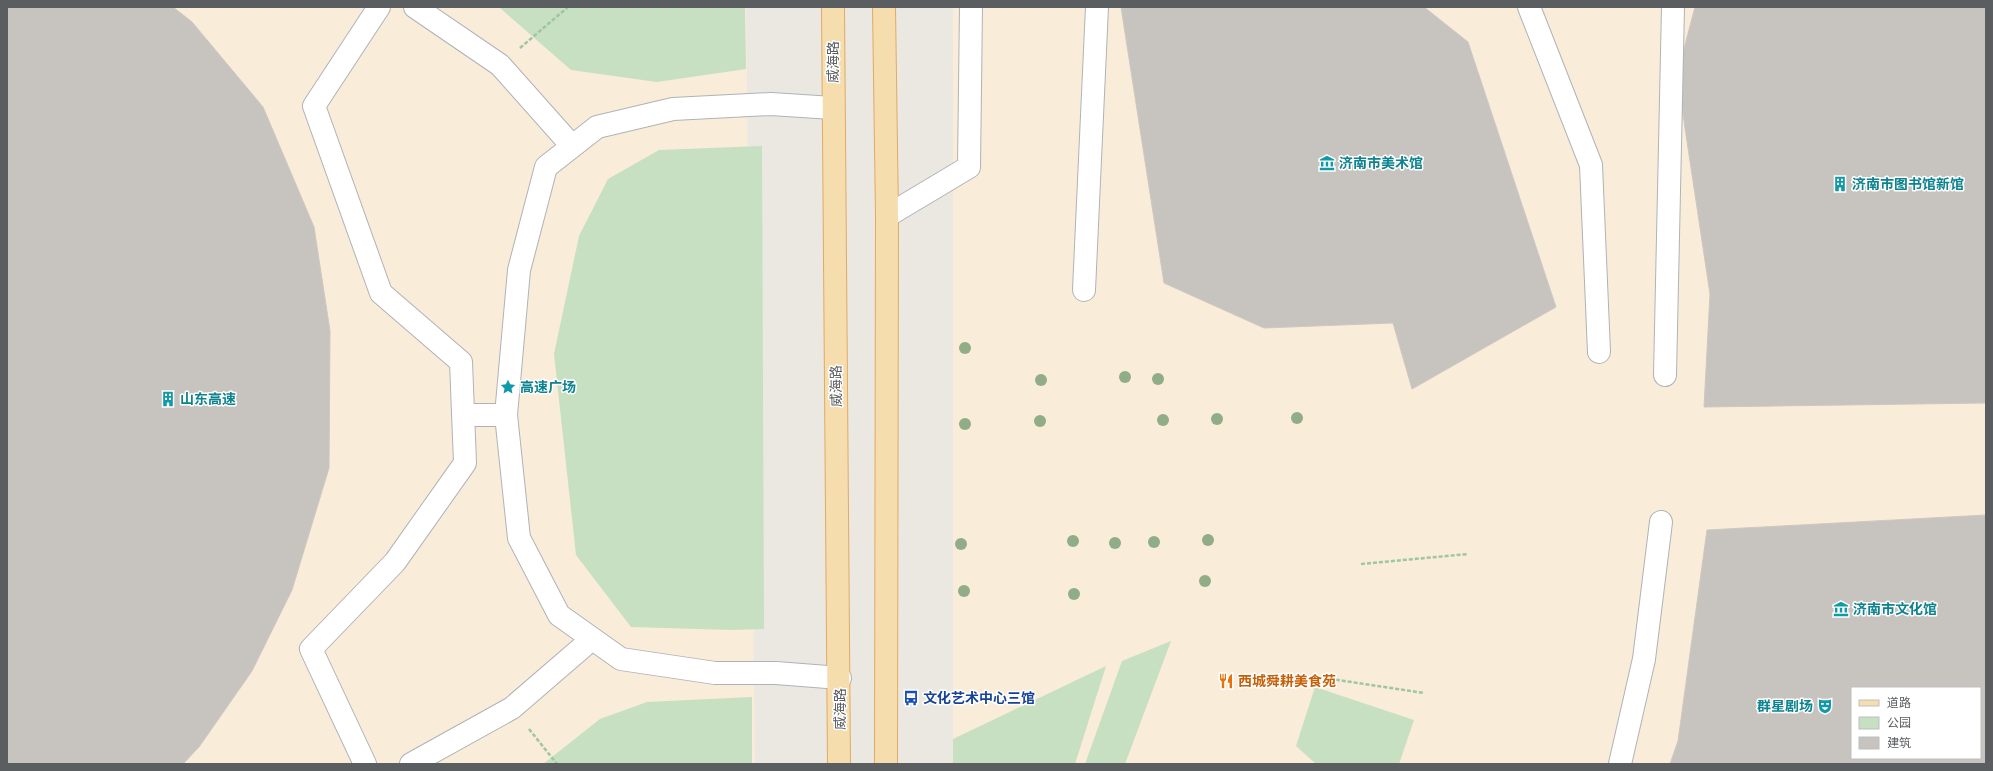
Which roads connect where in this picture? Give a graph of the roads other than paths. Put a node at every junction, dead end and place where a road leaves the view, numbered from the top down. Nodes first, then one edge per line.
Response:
1 (379, 7) edge
2 (415, 7) edge
3 (833, 7) edge
4 (884, 7) edge
5 (971, 7) edge
6 (1097, 7) edge
7 (1529, 7) edge
8 (1673, 7) edge
9 (833, 108) junction
10 (572, 146) junction
11 (887, 216) junction
12 (1084, 290) dead end
13 (1599, 352) dead end
14 (1665, 375) dead end
15 (463, 415) junction
16 (506, 415) junction
17 (1661, 522) dead end
18 (592, 639) junction
19 (840, 678) junction
20 (366, 764) edge
21 (411, 764) edge
22 (839, 764) edge
23 (886, 764) edge
24 (1620, 764) edge

1 - 15 lane
2 - 10 lane
3 - 9 main road, 威海路
4 - 11 main road
5 - 11 lane
6 - 12 lane
7 - 13 lane
8 - 14 lane
9 - 10 lane
9 - 19 main road, 威海路
10 - 16 lane
11 - 23 main road
15 - 16 lane
15 - 20 lane
16 - 18 lane
17 - 24 lane
18 - 19 lane
18 - 21 lane
19 - 22 main road, 威海路

